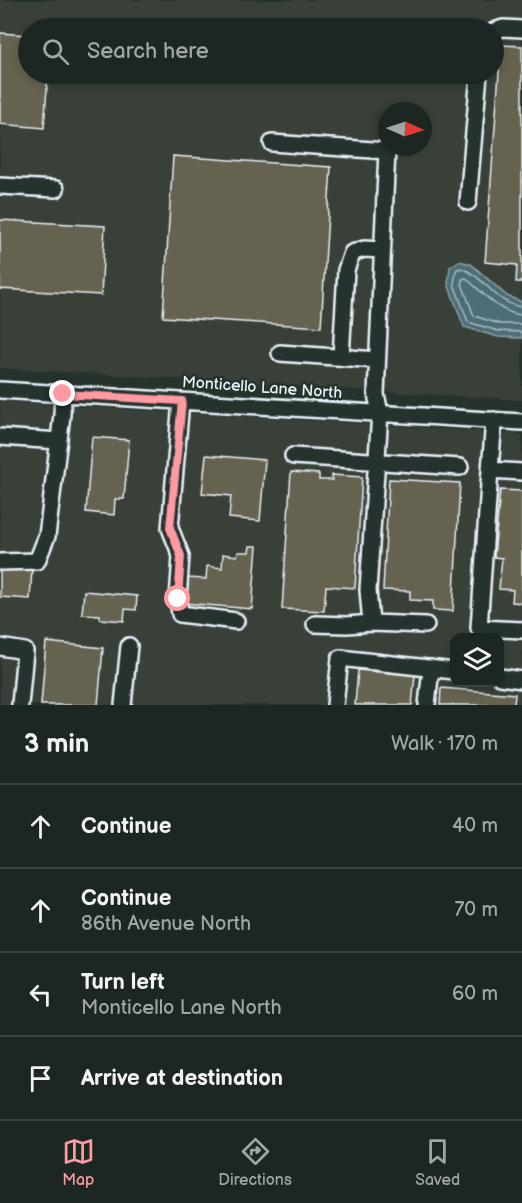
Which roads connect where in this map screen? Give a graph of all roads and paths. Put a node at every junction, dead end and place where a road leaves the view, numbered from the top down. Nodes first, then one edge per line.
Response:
1 (504, 28) edge
2 (522, 29) edge
3 (478, 84) edge
4 (272, 143) dead end
5 (0, 186) edge
6 (56, 189) dead end
7 (468, 202) dead end
8 (382, 250) junction
9 (280, 353) dead end
10 (341, 357) junction
11 (377, 360) junction
12 (0, 390) edge
13 (63, 394) junction
14 (182, 401) junction
15 (380, 414) junction
16 (494, 420) junction
17 (522, 422) edge
18 (0, 437) edge
19 (59, 441) junction
20 (293, 456) dead end
21 (376, 461) junction
22 (460, 467) dead end
23 (490, 470) junction
24 (522, 472) edge
25 (0, 562) edge
26 (236, 621) dead end
27 (371, 623) junction
28 (315, 624) dead end
29 (426, 625) dead end
30 (522, 630) edge
31 (129, 646) dead end
32 (0, 647) edge
33 (431, 668) junction
34 (450, 670) edge
35 (504, 678) edge
36 (522, 680) edge
37 (20, 705) edge
38 (123, 705) edge
39 (335, 705) edge
40 (427, 705) edge

1 - 2 street
3 - 7 street
4 - 8 street
5 - 6 street
8 - 10 street
8 - 11 street
9 - 10 street
10 - 11 street
11 - 15 street
12 - 13 street, Monticello Lane North
13 - 14 street, Monticello Lane North
13 - 19 street
14 - 15 street, Monticello Lane North
14 - 26 street
15 - 16 street, Monticello Lane North
15 - 21 street
16 - 17 street, Monticello Lane North
16 - 23 street
18 - 19 street
19 - 25 street
20 - 21 street
21 - 22 street
21 - 27 street
23 - 24 street
23 - 30 street
27 - 28 street
27 - 29 street
31 - 38 street
32 - 37 street
33 - 34 street
33 - 39 street
33 - 40 street
35 - 36 street

